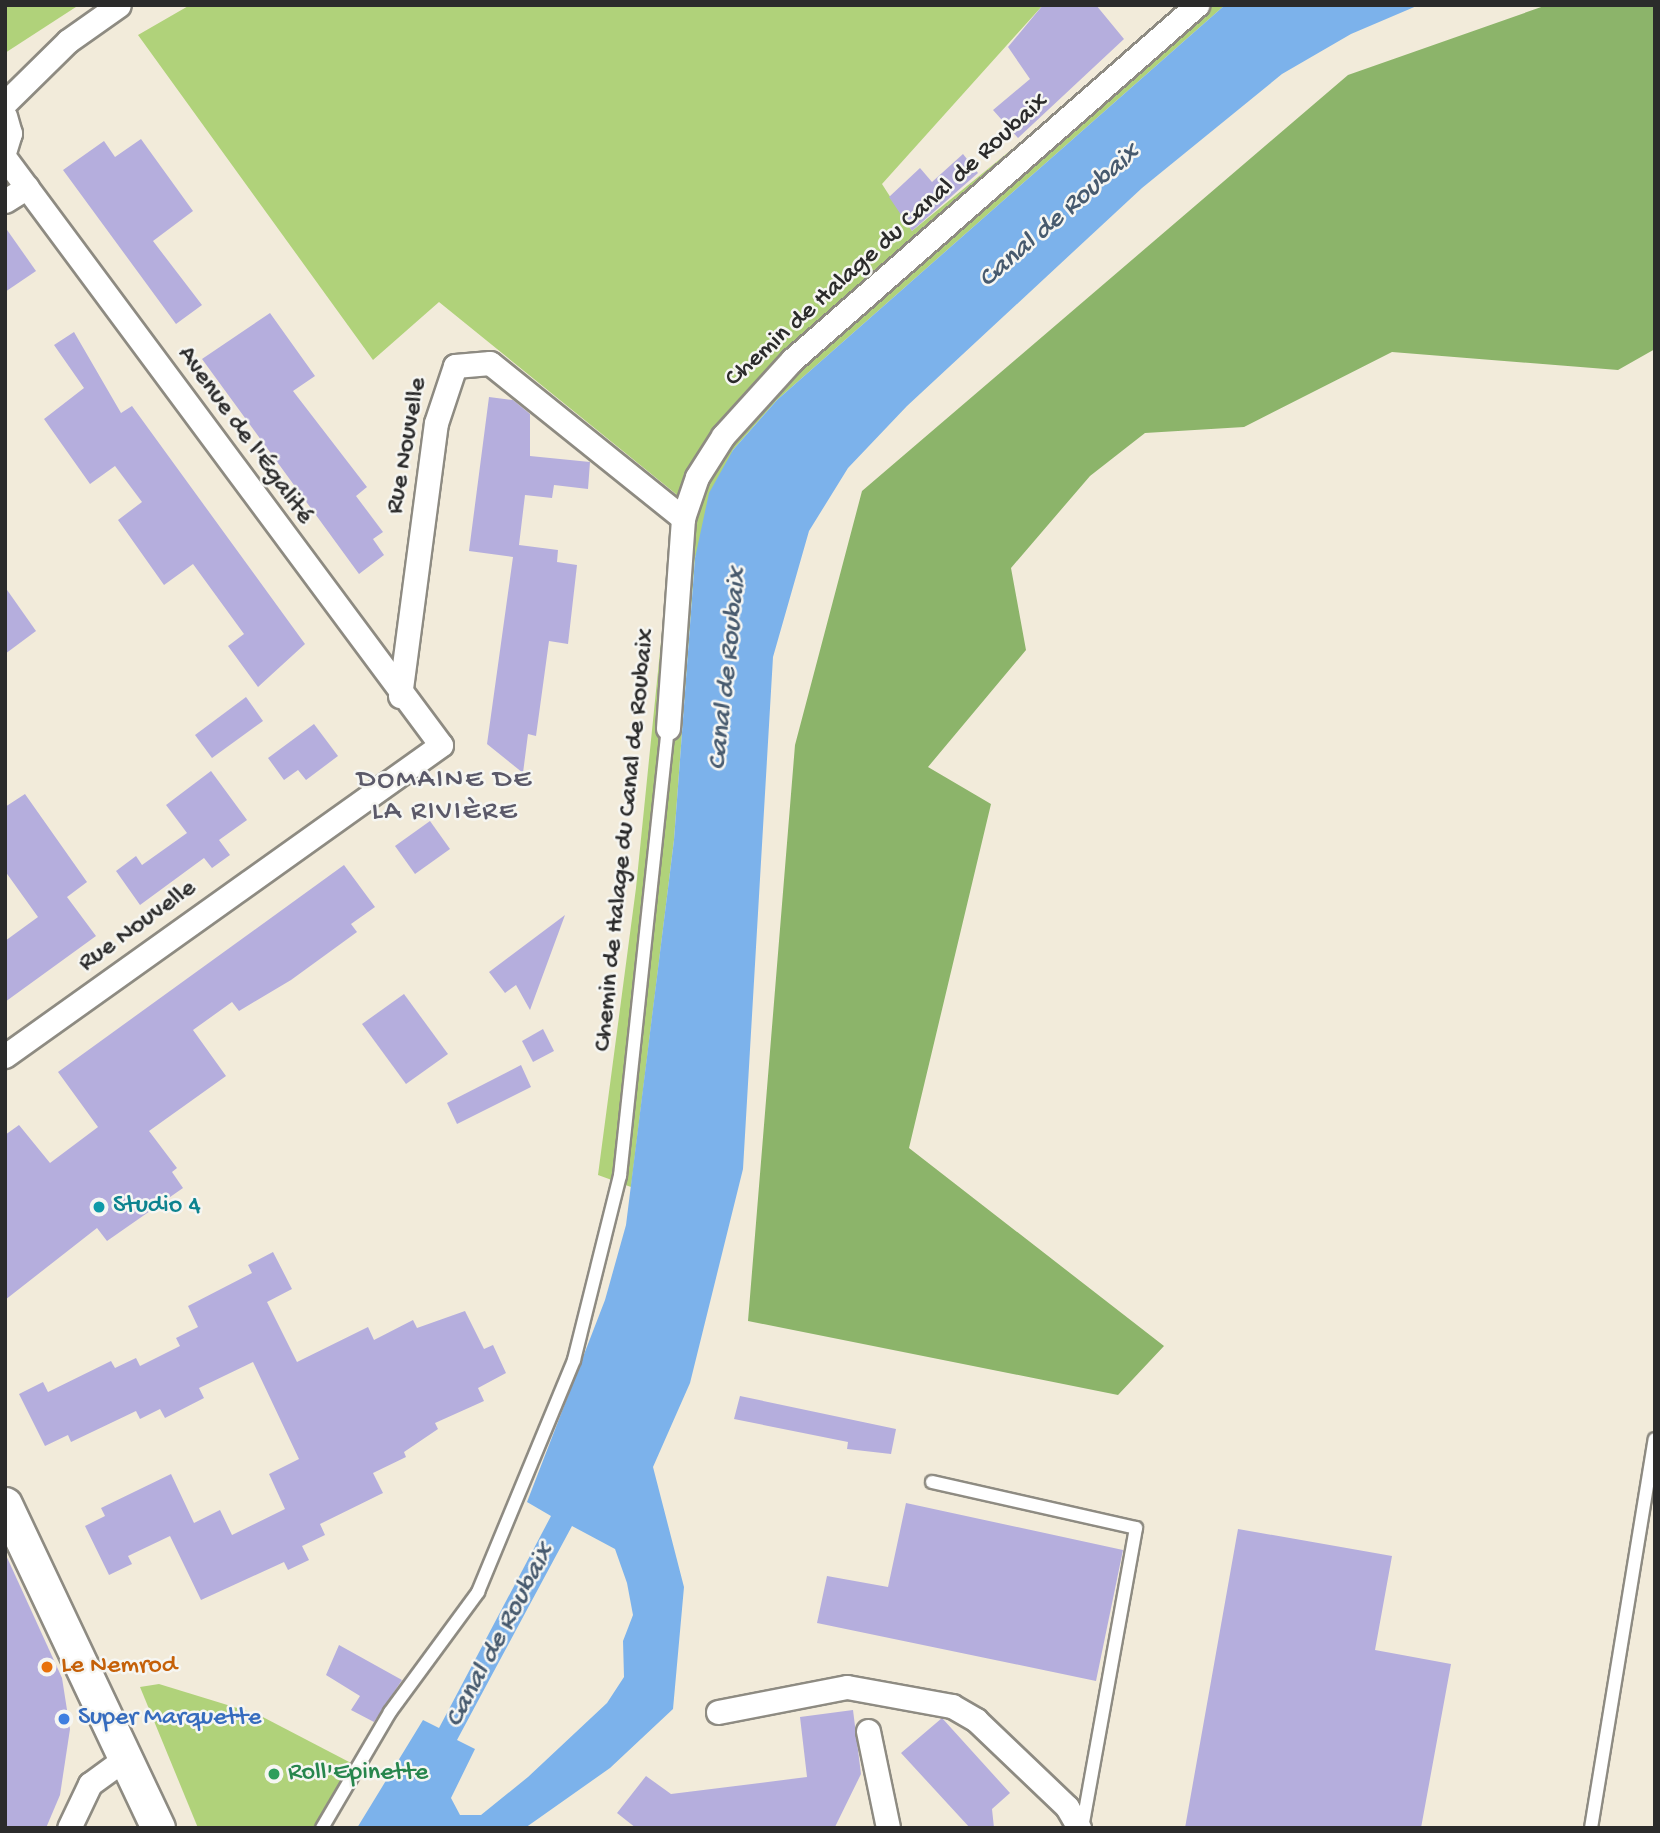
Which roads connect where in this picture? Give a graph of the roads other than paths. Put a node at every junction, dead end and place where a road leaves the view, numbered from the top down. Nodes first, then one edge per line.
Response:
1 (119, 5) edge
2 (1197, 5) edge
3 (5, 103) edge
4 (5, 116) edge
5 (5, 149) edge
6 (5, 158) edge
7 (27, 187) junction
8 (5, 201) edge
9 (683, 518) junction
10 (400, 696) junction
11 (668, 728) joint
12 (441, 745) joint
13 (5, 1056) edge
14 (1655, 1439) edge
15 (932, 1482) dead end
16 (5, 1504) edge
17 (718, 1712) dead end
18 (868, 1731) dead end
19 (127, 1757) junction
20 (69, 1828) edge
21 (158, 1828) edge
22 (322, 1828) edge
23 (888, 1828) edge
24 (1080, 1828) edge
25 (1591, 1828) edge

1 - 3 street
2 - 9 street, Chemin de Halage du Canal de Roubaix
4 - 5 street
6 - 7 street, Avenue de l'Égalité
7 - 8 street
7 - 10 street, Avenue de l'Égalité
9 - 10 street, Rue Nouvelle
9 - 11 street, Chemin de Halage du Canal de Roubaix
10 - 12 street, Avenue de l'Égalité
11 - 22 lane, Chemin de Halage du Canal de Roubaix
12 - 13 street, Rue Nouvelle
14 - 25 lane
15 - 24 lane
16 - 19 main road
17 - 24 street
18 - 23 street
19 - 20 street
19 - 21 main road

